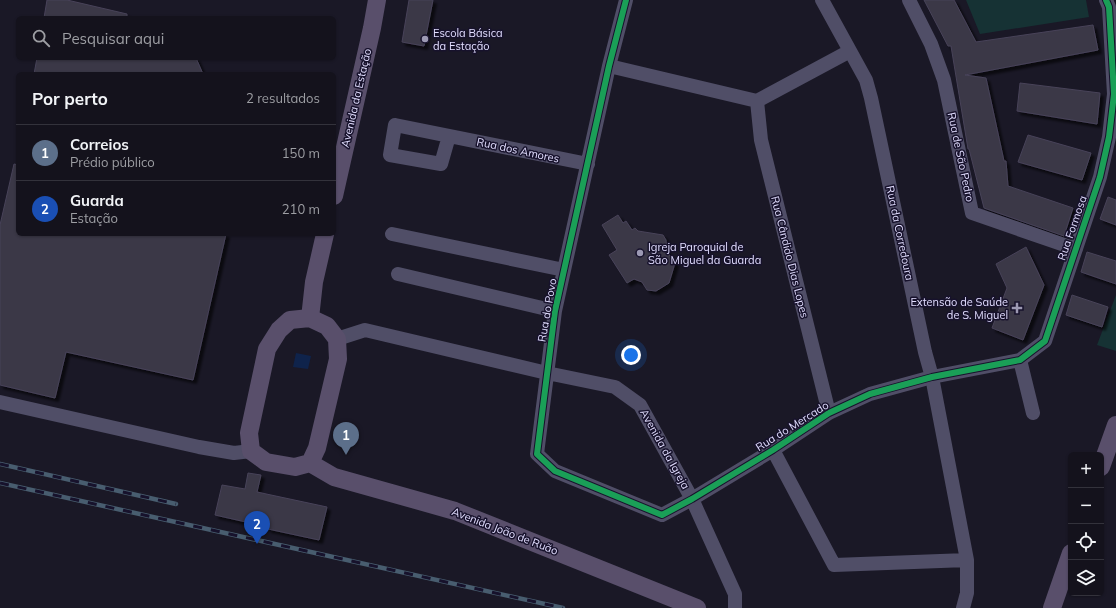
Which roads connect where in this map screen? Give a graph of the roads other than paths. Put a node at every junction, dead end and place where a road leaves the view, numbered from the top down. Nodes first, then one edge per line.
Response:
1 (377, 0) edge
2 (626, 0) edge
3 (822, 0) edge
4 (909, 0) edge
5 (1106, 0) edge
6 (1113, 16) edge
7 (850, 51) junction
8 (609, 66) junction
9 (757, 101) junction
10 (449, 136) dead end
11 (588, 164) junction
12 (336, 187) edge
13 (392, 234) dead end
14 (325, 236) edge
15 (1076, 249) junction
16 (564, 270) junction
17 (398, 274) dead end
18 (556, 311) junction
19 (310, 318) junction
20 (337, 338) junction
21 (1020, 360) junction
22 (548, 373) junction
23 (932, 377) junction
24 (0, 402) edge
25 (829, 412) junction
26 (1033, 413) dead end
27 (1116, 425) edge
28 (773, 450) junction
29 (251, 451) junction
30 (1104, 459) edge
31 (310, 463) junction
32 (692, 499) junction
33 (967, 560) junction
34 (1069, 560) edge
35 (697, 608) edge
36 (735, 608) edge
37 (963, 608) edge
38 (1052, 608) edge

1 - 12 main road, Avenida da Estação
2 - 8 street, Rua do Povo
3 - 7 street, Rua da Corredoura
4 - 15 street, Rua de São Pedro
5 - 6 street, Rua Formosa
6 - 15 street, Rua Formosa
7 - 9 street
7 - 23 street, Rua da Corredoura
8 - 9 street
8 - 11 street, Rua do Povo
9 - 25 street, Rua Cândido Dias Lopes
10 - 11 street, Rua dos Amores
11 - 16 street, Rua do Povo
13 - 16 street
14 - 19 main road
15 - 21 street, Rua Formosa
16 - 18 street, Rua do Povo
17 - 18 street
18 - 22 street, Rua do Povo
19 - 20 main road
19 - 29 main road
20 - 22 street, Avenida da Igreja
20 - 31 main road
21 - 23 street, Rua Formosa
21 - 26 street
22 - 32 street, Avenida da Igreja
22 - 32 street, Rua do Povo
23 - 25 street, Rua do Mercado
23 - 33 street, Rua da Corredoura
24 - 29 street
25 - 28 street, Rua do Mercado
27 - 30 main road
28 - 32 street, Rua do Mercado
28 - 33 street
29 - 31 main road
31 - 35 main road, Avenida João de Ruão
32 - 36 street, Avenida da Igreja
33 - 37 street, Rua da Corredoura
34 - 38 main road

